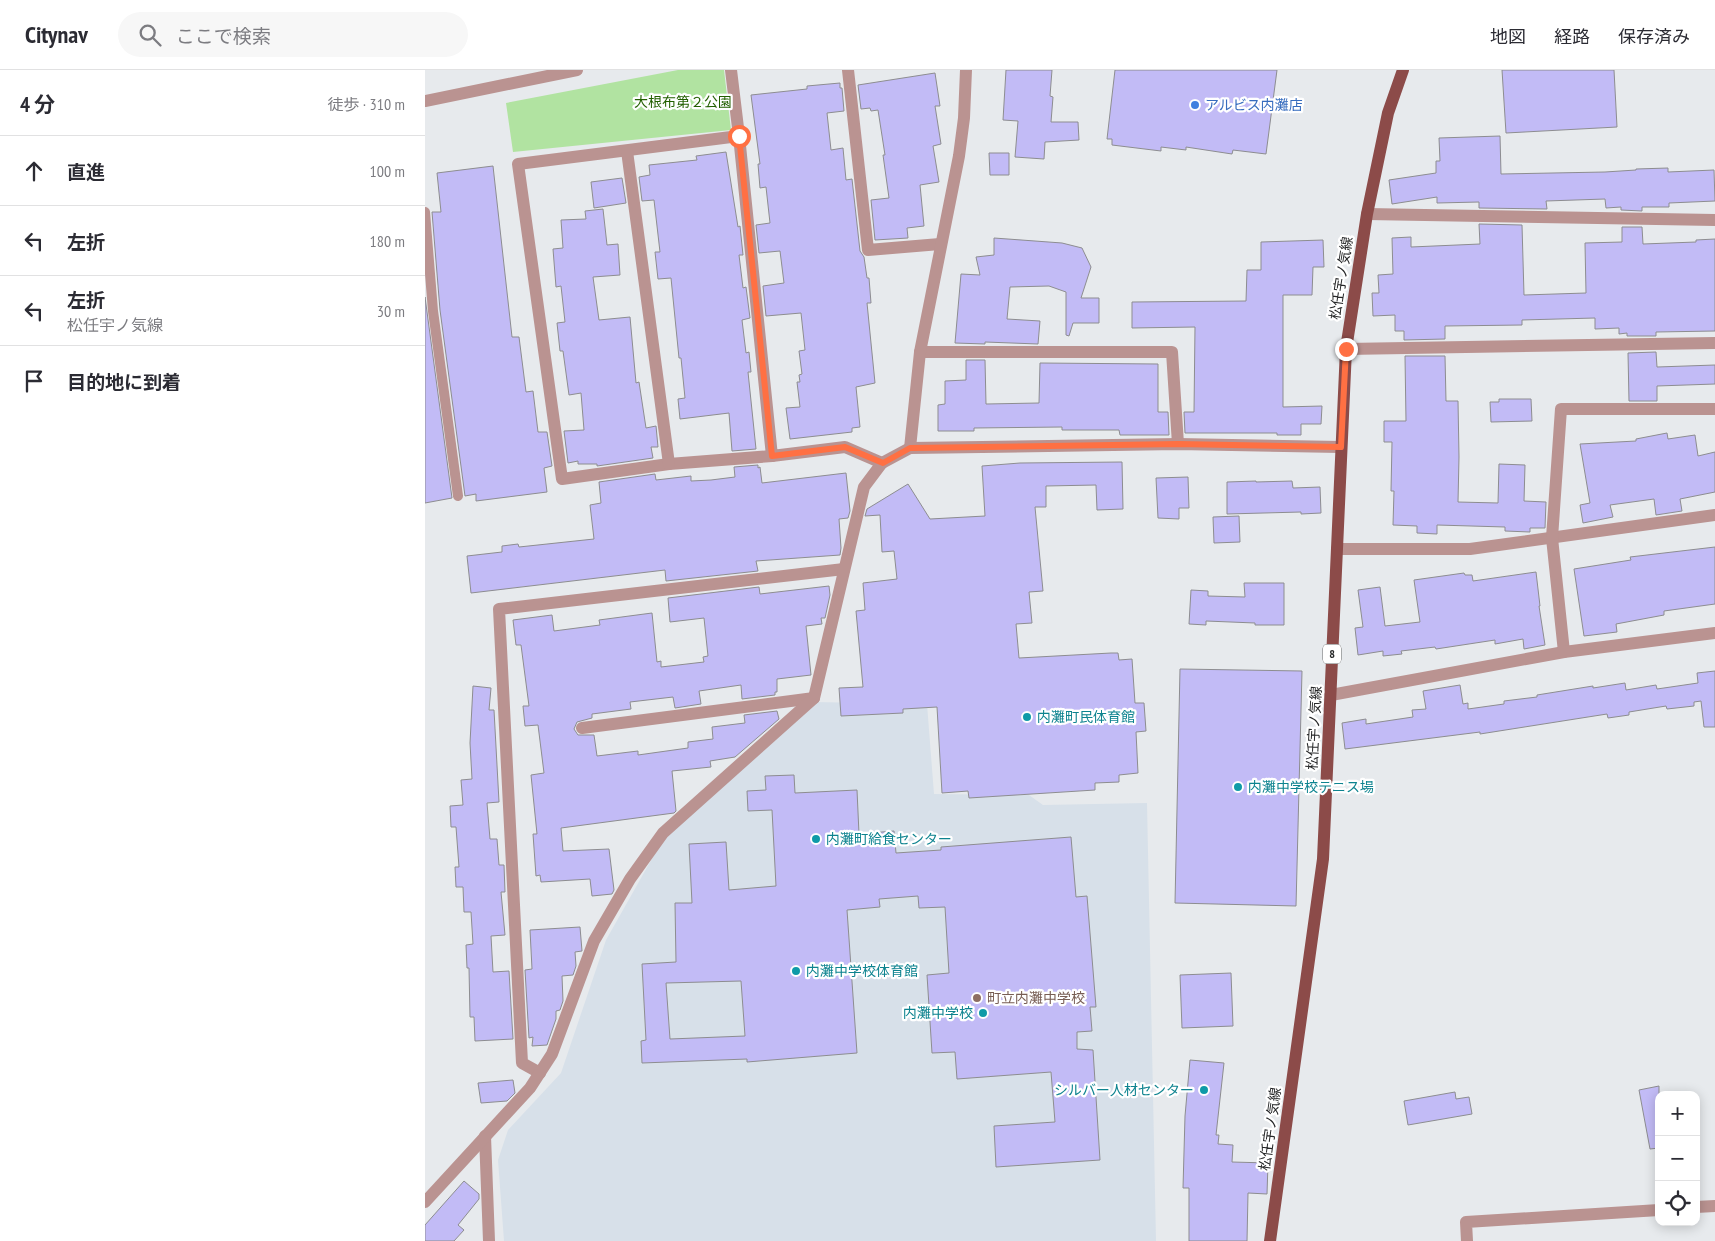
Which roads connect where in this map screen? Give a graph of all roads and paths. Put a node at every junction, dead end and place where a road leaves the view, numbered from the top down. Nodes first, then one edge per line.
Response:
1 (577, 70) edge
2 (731, 70) edge
3 (848, 70) edge
4 (966, 70) edge
5 (1403, 70) edge
6 (554, 72) edge
7 (425, 101) edge
8 (739, 136) junction
9 (627, 151) junction
10 (425, 212) edge
11 (1367, 214) junction
12 (1715, 220) edge
13 (940, 244) junction
14 (1715, 343) edge
15 (1346, 349) junction
16 (920, 352) junction
17 (1715, 409) edge
18 (1178, 444) junction
19 (1341, 447) junction
20 (910, 448) junction
21 (772, 456) junction
22 (883, 463) junction
23 (669, 464) junction
24 (458, 496) dead end
25 (1715, 515) edge
26 (1553, 538) junction
27 (1337, 549) junction
28 (844, 569) junction
29 (1715, 633) edge
30 (1564, 652) junction
31 (1331, 695) junction
32 (814, 698) junction
33 (582, 728) dead end
34 (540, 1073) junction
35 (485, 1136) junction
36 (425, 1202) edge
37 (1715, 1206) edge
38 (1700, 1207) edge
39 (1655, 1210) edge
40 (490, 1241) edge
41 (1270, 1241) edge
42 (1467, 1241) edge

1 - 6 street
2 - 8 street
3 - 13 street
4 - 13 street
5 - 11 main road, 松任宇ノ気線 / 8
6 - 7 street
8 - 9 street
8 - 21 street
9 - 23 street
9 - 23 street
10 - 24 lane
11 - 12 street
11 - 15 main road, 松任宇ノ気線 / 8
13 - 16 street
14 - 15 street
15 - 19 main road, 松任宇ノ気線 / 8
16 - 18 street
16 - 20 street
17 - 26 street
18 - 19 street
18 - 20 street
19 - 27 main road, 松任宇ノ気線 / 8
20 - 22 street
21 - 22 street
21 - 23 street
22 - 28 street
25 - 26 street
26 - 27 street
26 - 30 street
27 - 31 main road, 松任宇ノ気線 / 8
28 - 32 street
28 - 34 street
29 - 30 street
30 - 31 street
31 - 41 main road, 松任宇ノ気線 / 8
32 - 33 street
32 - 34 street
34 - 35 street
35 - 36 street
35 - 40 street
37 - 38 street
39 - 42 street

